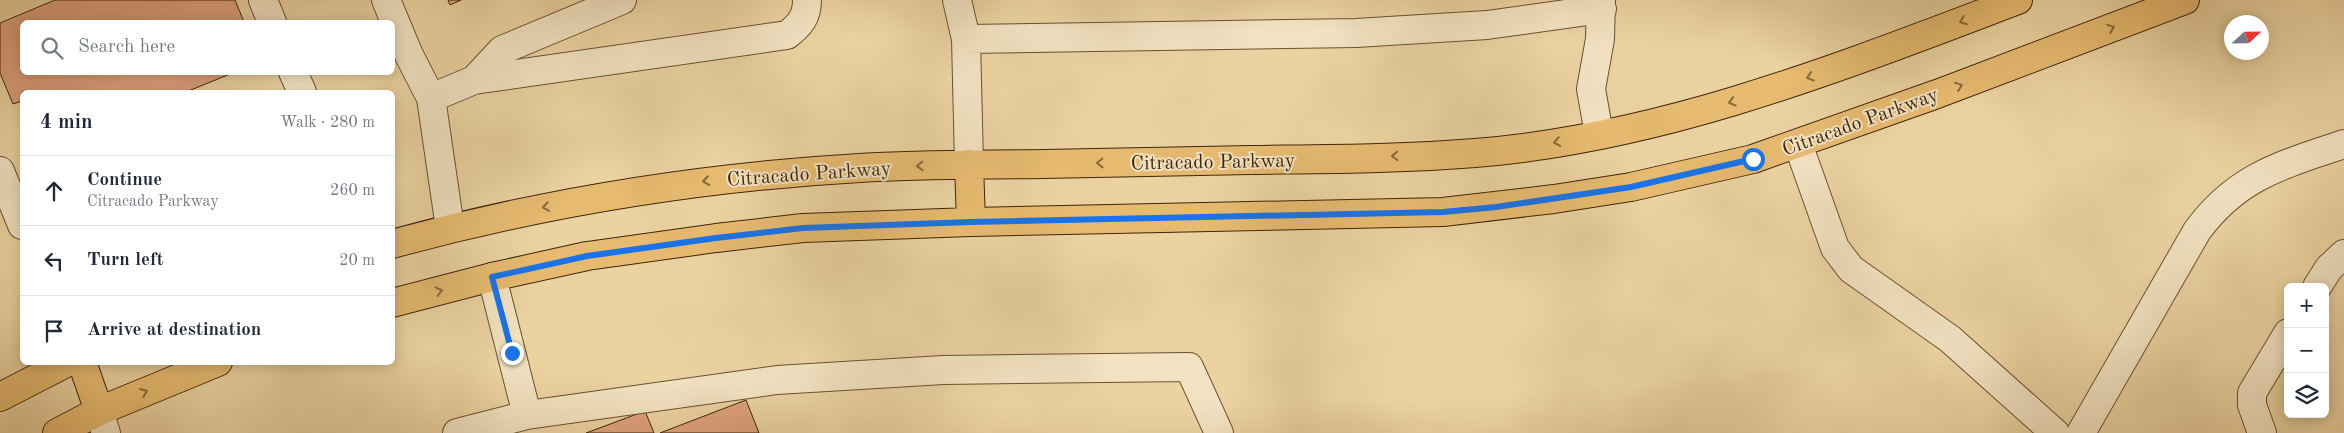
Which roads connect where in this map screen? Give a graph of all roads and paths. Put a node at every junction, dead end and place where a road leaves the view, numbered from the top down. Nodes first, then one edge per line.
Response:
1 (263, 0) edge
2 (386, 0) edge
3 (622, 0) edge
4 (807, 0) edge
5 (956, 0) edge
6 (2018, 0) edge
7 (2185, 0) edge
8 (1601, 5) edge
9 (271, 20) edge
10 (394, 20) edge
11 (395, 22) edge
12 (966, 39) junction
13 (294, 75) edge
14 (474, 80) junction
15 (301, 90) edge
16 (431, 98) junction
17 (1599, 134) junction
18 (1798, 144) junction
19 (2344, 144) edge
20 (969, 164) junction
21 (0, 171) edge
22 (20, 219) edge
23 (971, 222) junction
24 (450, 228) junction
25 (395, 243) edge
26 (2344, 254) edge
27 (492, 277) junction
28 (2320, 283) edge
29 (395, 303) edge
30 (2284, 340) edge
31 (62, 365) edge
32 (83, 365) edge
33 (212, 365) edge
34 (0, 397) edge
35 (527, 415) junction
36 (103, 422) edge
37 (57, 433) edge
38 (457, 433) edge
39 (1219, 433) edge
40 (2055, 433) edge
41 (2081, 433) edge
42 (2262, 433) edge

1 - 9 lane
2 - 10 lane
3 - 14 lane
4 - 14 lane
5 - 12 lane
6 -> 17 main road, Citracado Parkway
18 -> 7 main road, Citracado Parkway
8 - 12 lane
8 - 17 lane
11 - 16 lane
12 - 20 lane
13 - 15 lane
14 - 16 lane
16 - 24 lane
17 -> 20 main road, Citracado Parkway
18 - 23 main road, Citracado Parkway
18 - 40 lane
19 - 41 lane
20 - 23 main road
20 -> 24 main road, Citracado Parkway
21 - 22 lane
23 - 27 main road, Citracado Parkway
24 - 25 main road, Citracado Parkway
26 - 28 lane
29 -> 27 main road, Citracado Parkway
27 - 35 lane
30 - 42 lane
31 - 34 main road
32 - 36 main road
36 -> 33 main road
35 - 38 lane
35 - 39 lane
36 - 37 main road

